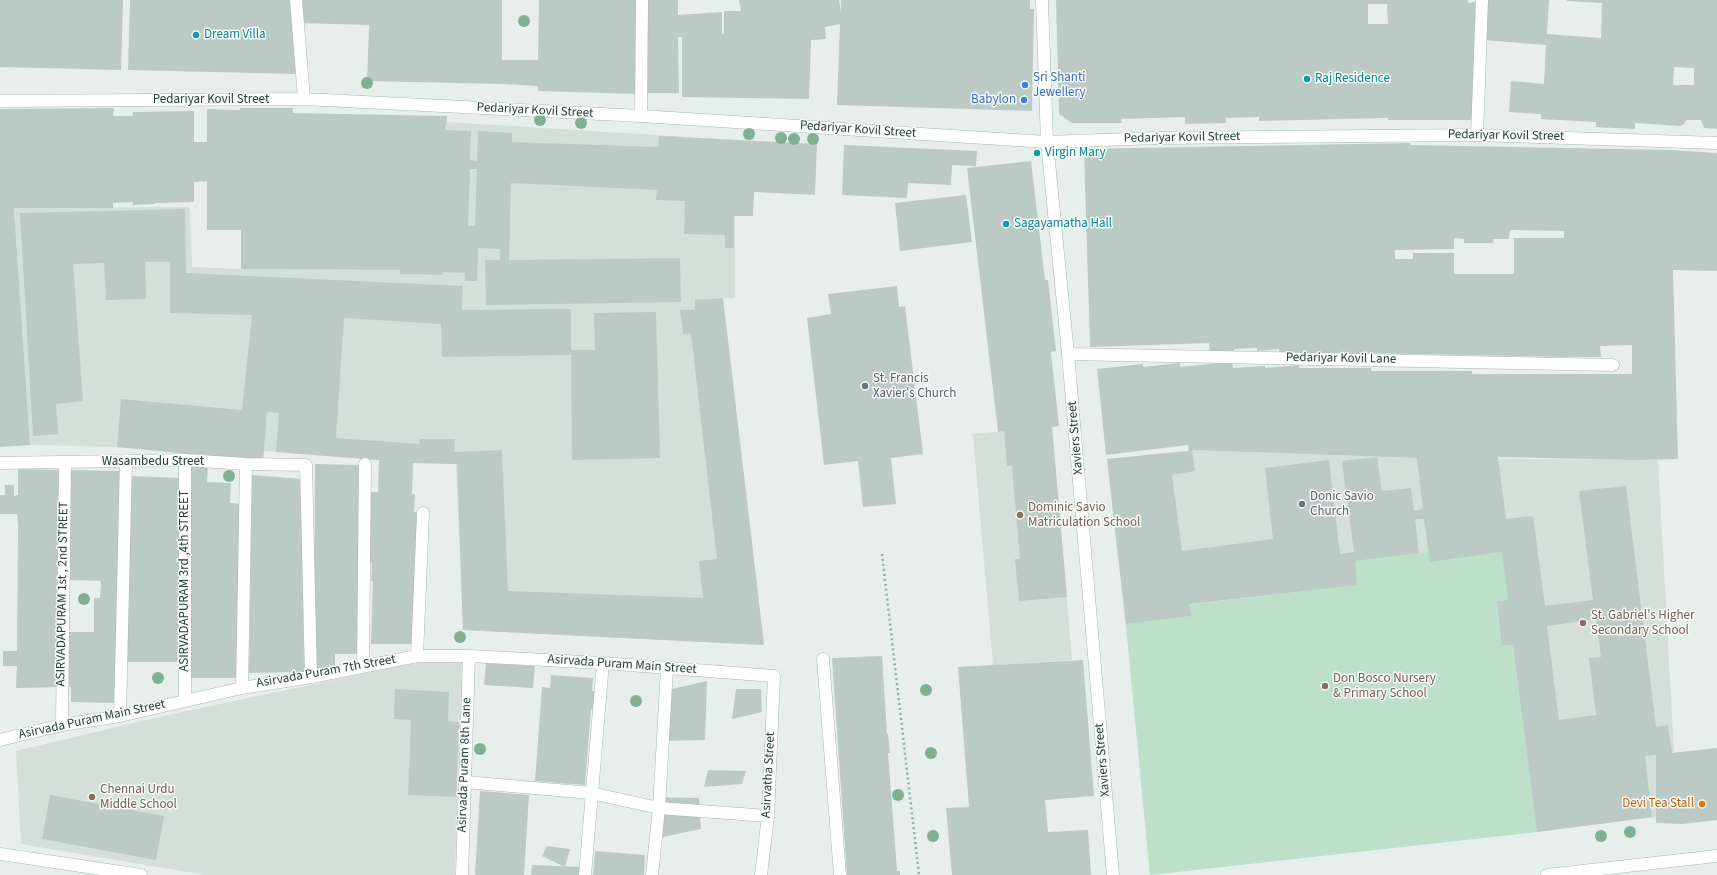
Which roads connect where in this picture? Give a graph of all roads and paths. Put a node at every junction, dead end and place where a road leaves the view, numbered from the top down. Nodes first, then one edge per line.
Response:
1 (296, 0) edge
2 (642, 0) edge
3 (1042, 0) edge
4 (1482, 0) edge
5 (304, 99) junction
6 (0, 101) edge
7 (641, 116) junction
8 (1477, 135) junction
9 (1047, 142) junction
10 (1717, 143) edge
11 (1068, 354) junction
12 (1613, 365) dead end
13 (126, 460) junction
14 (186, 460) junction
15 (0, 463) edge
16 (65, 463) junction
17 (246, 464) junction
18 (365, 464) dead end
19 (423, 513) dead end
20 (882, 554) dead end
21 (417, 656) junction
22 (469, 656) junction
23 (823, 659) dead end
24 (603, 663) junction
25 (363, 666) junction
26 (667, 668) junction
27 (774, 676) joint
28 (310, 677) junction
29 (242, 688) junction
30 (185, 701) junction
31 (120, 716) junction
32 (62, 725) junction
33 (0, 740) edge
34 (465, 782) junction
35 (591, 792) junction
36 (659, 808) junction
37 (768, 816) junction
38 (0, 854) edge
39 (1717, 856) edge
40 (1633, 870) edge
41 (1590, 873) edge
42 (141, 875) edge
43 (462, 875) edge
44 (585, 875) edge
45 (652, 875) edge
46 (761, 875) edge
47 (840, 875) edge
48 (919, 875) edge
49 (1113, 875) edge
50 (1547, 875) edge

1 - 5 street
2 - 7 street
3 - 9 street, Xaviers Street
4 - 8 street
5 - 6 street, Pedariyar Kovil Street
5 - 7 street, Pedariyar Kovil Street
7 - 9 street, Pedariyar Kovil Street
8 - 9 street, Pedariyar Kovil Street
8 - 10 street, Pedariyar Kovil Street
9 - 11 street, Xaviers Street
11 - 12 street, Pedariyar Kovil Lane
11 - 49 street, Xaviers Street
13 - 14 street, Wasambedu Street
13 - 16 street, Wasambedu Street
13 - 31 street
14 - 17 street, Wasambedu Street
14 - 30 street, ASIRVADAPURAM 3rd ,4th STREET
15 - 16 street, Wasambedu Street
16 - 32 street, ASIRVADAPURAM 1st , 2nd STREET
17 - 28 street, Wasambedu Street
17 - 29 street
18 - 25 street
19 - 21 street
20 - 48 path
21 - 22 street, Asirvada Puram 7th Street
21 - 25 street, Asirvada Puram 7th Street
22 - 24 street, Asirvada Puram Main Street
22 - 34 street, Asirvada Puram 8th Lane
23 - 47 street
24 - 26 street, Asirvada Puram Main Street
24 - 35 street
25 - 28 street, Asirvada Puram 7th Street
26 - 27 street, Asirvada Puram Main Street
26 - 36 street
27 - 37 street, Asirvatha Street
28 - 29 street, Asirvada Puram 7th Street
29 - 30 street, Asirvada Puram 7th Street
30 - 31 street, Asirvada Puram Main Street
31 - 32 street, Asirvada Puram Main Street
32 - 33 street, Asirvada Puram Main Street
34 - 35 street
34 - 43 street, Asirvada Puram 8th Lane
35 - 36 street
35 - 44 street
36 - 37 street
36 - 45 street
37 - 46 street, Asirvatha Street
38 - 42 street
39 - 40 street
40 - 41 street
41 - 50 street

